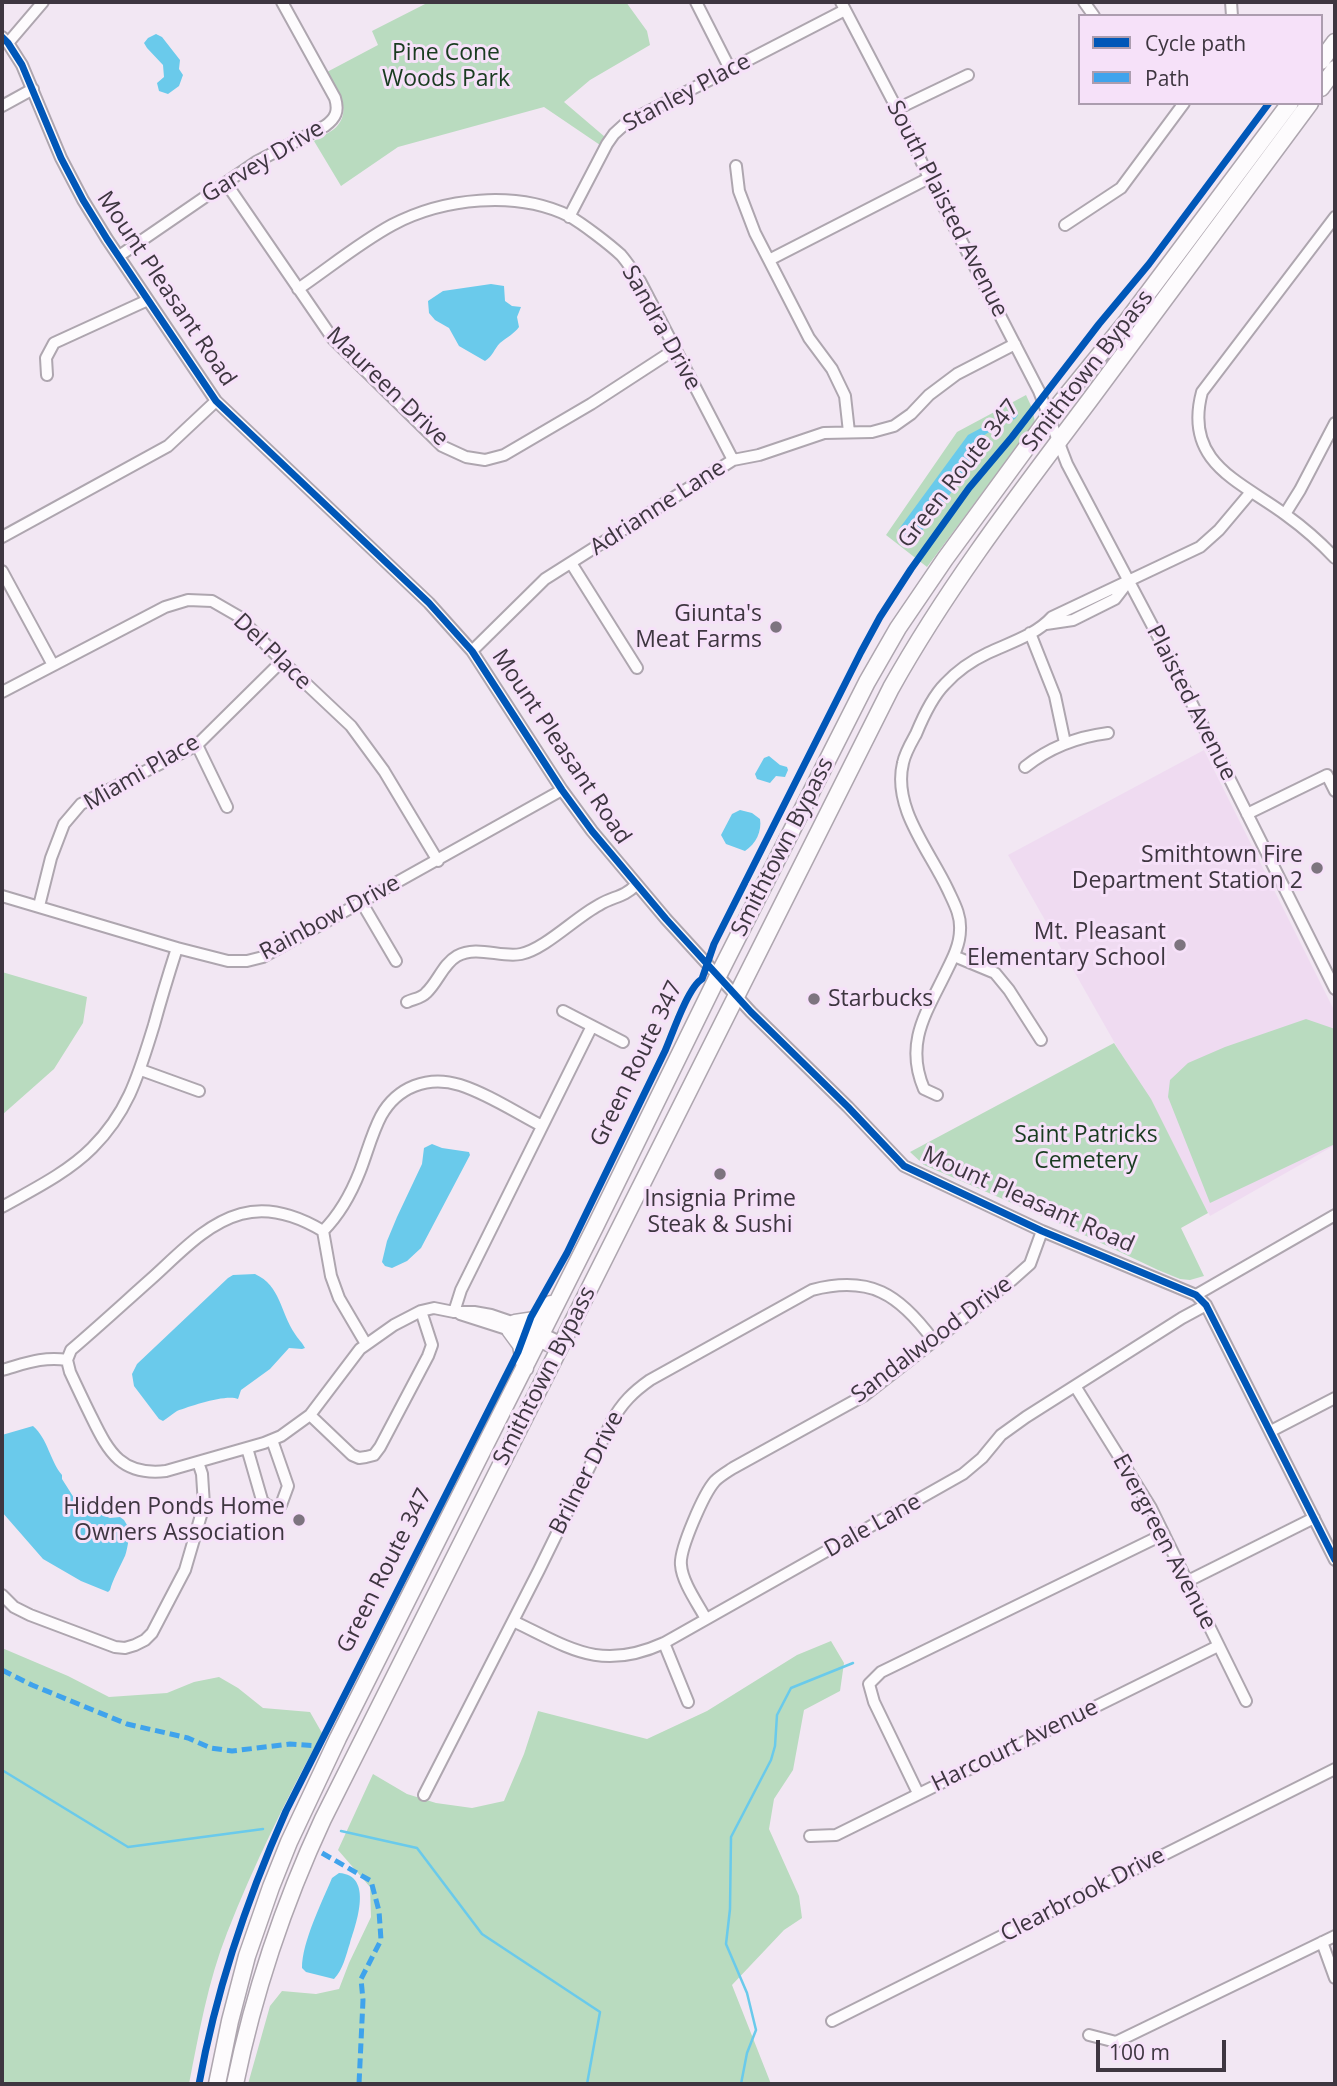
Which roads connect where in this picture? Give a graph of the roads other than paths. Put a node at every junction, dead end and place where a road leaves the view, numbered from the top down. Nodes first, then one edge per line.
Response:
1 (43, 2) edge
2 (696, 2) edge
3 (285, 3) edge
4 (843, 6) edge
5 (5, 40) edge
6 (1335, 42) edge
7 (1323, 58) edge
8 (730, 69) junction
9 (1335, 69) edge
10 (968, 75) dead end
11 (1323, 85) edge
12 (33, 89) junction
13 (1178, 105) edge
14 (1289, 105) edge
15 (1309, 105) edge
16 (2, 106) edge
17 (897, 109) junction
18 (736, 166) dead end
19 (929, 178) junction
20 (226, 183) junction
21 (569, 217) junction
22 (1335, 217) edge
23 (1065, 225) dead end
24 (1331, 233) edge
25 (119, 256) junction
26 (768, 260) junction
27 (298, 289) junction
28 (148, 300) junction
29 (1015, 344) junction
30 (674, 350) junction
31 (47, 375) dead end
32 (216, 401) junction
33 (1049, 417) junction
34 (1335, 423) edge
35 (849, 432) junction
36 (1058, 441) junction
37 (733, 460) junction
38 (1251, 492) junction
39 (1285, 514) junction
40 (2, 537) edge
41 (1335, 558) edge
42 (571, 563) junction
43 (2, 571) edge
44 (1128, 582) junction
45 (1030, 633) junction
46 (472, 651) junction
47 (282, 661) junction
48 (53, 665) junction
49 (637, 668) dead end
50 (2, 692) edge
51 (1108, 733) dead end
52 (1065, 743) junction
53 (197, 745) junction
54 (1025, 767) dead end
55 (562, 790) junction
56 (1335, 791) edge
57 (227, 807) dead end
58 (1247, 814) junction
59 (438, 861) junction
60 (636, 885) junction
61 (2, 896) edge
62 (362, 903) junction
63 (39, 906) junction
64 (177, 948) junction
65 (954, 956) junction
66 (396, 961) dead end
67 (718, 976) junction
68 (1335, 989) edge
69 (736, 996) junction
70 (407, 1002) dead end
71 (563, 1011) dead end
72 (592, 1026) junction
73 (1041, 1040) dead end
74 (623, 1042) dead end
75 (141, 1070) junction
76 (199, 1091) dead end
77 (937, 1095) dead end
78 (542, 1126) junction
79 (2, 1207) edge
80 (1335, 1215) edge
81 (323, 1231) junction
82 (1042, 1231) junction
83 (564, 1289) junction
84 (1196, 1295) junction
85 (1206, 1305) junction
86 (421, 1311) junction
87 (454, 1312) junction
88 (512, 1326) junction
89 (540, 1337) junction
90 (933, 1340) junction
91 (366, 1343) junction
92 (561, 1347) junction
93 (67, 1360) junction
94 (525, 1368) junction
95 (2, 1370) edge
96 (1075, 1386) junction
97 (1335, 1398) edge
98 (310, 1415) junction
99 (1270, 1431) junction
100 (272, 1440) junction
101 (247, 1448) junction
102 (198, 1462) junction
103 (1314, 1518) junction
104 (1164, 1534) junction
105 (1335, 1560) edge
106 (1188, 1581) junction
107 (2, 1595) edge
108 (706, 1619) junction
109 (513, 1621) junction
110 (664, 1643) junction
111 (1218, 1646) junction
112 (1246, 1701) dead end
113 (688, 1702) dead end
114 (1335, 1769) edge
115 (918, 1793) junction
116 (424, 1795) dead end
117 (810, 1836) dead end
118 (1335, 1936) edge
119 (1322, 1942) junction
120 (1335, 1978) edge
121 (832, 2021) dead end
122 (1089, 2035) dead end
123 (217, 2084) edge
124 (235, 2084) edge

1 - 5 street
2 - 8 street
3 - 20 street, Garvey Drive
4 - 8 street, Stanley Place
4 - 17 street, South Plaisted Avenue
5 - 12 street, Mount Pleasant Road
6 - 7 highway
8 - 21 street, Stanley Place
9 - 11 highway
10 - 17 street
12 - 16 street
12 - 25 street, Mount Pleasant Road
13 - 23 street
14 - 33 highway, Smithtown Bypass
15 - 36 highway, Smithtown Bypass
17 - 19 street, South Plaisted Avenue
18 - 26 street
19 - 26 street
19 - 29 street, South Plaisted Avenue
20 - 25 street, Garvey Drive
20 - 27 street, Maureen Drive
21 - 27 street, Sandra Drive
21 - 30 street, Sandra Drive
22 - 24 street
24 - 38 street
25 - 28 street, Mount Pleasant Road
26 - 35 street
27 - 30 street, Maureen Drive
28 - 31 street
28 - 32 street, Mount Pleasant Road
29 - 33 street, South Plaisted Avenue
29 - 35 street, Adrianne Lane
30 - 37 street, Sandra Drive
32 - 40 street
32 - 46 street, Mount Pleasant Road
33 - 36 street, Plaisted Avenue
33 - 67 highway, Smithtown Bypass
34 - 39 street
35 - 37 street, Adrianne Lane
36 - 44 street, Plaisted Avenue
36 - 69 highway, Smithtown Bypass
37 - 42 street, Adrianne Lane
38 - 39 street
38 - 44 street
39 - 41 street
42 - 46 street, Adrianne Lane
42 - 49 street
43 - 48 street
44 - 45 street
44 - 58 street, Plaisted Avenue
45 - 52 street
45 - 65 street
46 - 55 street, Mount Pleasant Road
47 - 48 street, Del Place
47 - 53 street, Miami Place
47 - 59 street, Del Place
48 - 50 street, Del Place
51 - 52 street
52 - 54 street
53 - 57 street
53 - 63 street, Miami Place
55 - 59 street, Rainbow Drive
55 - 60 street, Mount Pleasant Road
56 - 58 street
58 - 68 street, Plaisted Avenue
59 - 62 street, Rainbow Drive
60 - 67 street, Mount Pleasant Road
60 - 70 street
61 - 63 street, Rainbow Drive
62 - 64 street, Rainbow Drive
62 - 66 street
63 - 64 street, Rainbow Drive
64 - 75 street
65 - 73 street
65 - 77 street
67 - 69 street, Mount Pleasant Road
67 - 83 highway, Smithtown Bypass
69 - 82 street, Mount Pleasant Road
69 - 92 highway, Smithtown Bypass
71 - 72 street
72 - 74 street
72 - 78 street
75 - 76 street
75 - 79 street
78 - 81 street
78 - 87 street
80 - 84 street
81 - 91 street
81 - 93 street
82 - 84 street, Mount Pleasant Road
82 - 90 street, Sandalwood Drive
83 - 88 highway
83 - 89 highway, Smithtown Bypass
84 - 85 street, Mount Pleasant Road
85 - 96 street, Dale Lane
85 - 99 street, Mount Pleasant Road
86 - 87 street
86 - 91 street
86 - 98 street
87 - 88 street
88 - 89 street
88 - 94 highway
89 - 92 street
89 - 94 highway, Smithtown Bypass
90 - 108 street, Sandalwood Drive
90 - 109 street, Brilner Drive
91 - 98 street
92 - 124 highway, Smithtown Bypass
93 - 95 street
93 - 102 street
94 - 123 highway, Smithtown Bypass
96 - 104 street, Evergreen Avenue
96 - 108 street, Dale Lane
97 - 99 street
98 - 100 street
99 - 103 street, Mount Pleasant Road
100 - 101 street
100 - 101 street
101 - 102 street
102 - 107 street
103 - 105 street, Mount Pleasant Road
103 - 106 street
104 - 106 street, Evergreen Avenue
104 - 115 street
106 - 111 street, Evergreen Avenue
108 - 110 street, Dale Lane
109 - 110 street, Dale Lane
109 - 116 street, Brilner Drive
110 - 113 street
111 - 112 street, Evergreen Avenue
111 - 115 street, Harcourt Avenue
114 - 121 street, Clearbrook Drive
115 - 117 street, Harcourt Avenue
118 - 119 street
119 - 120 street
119 - 122 street

